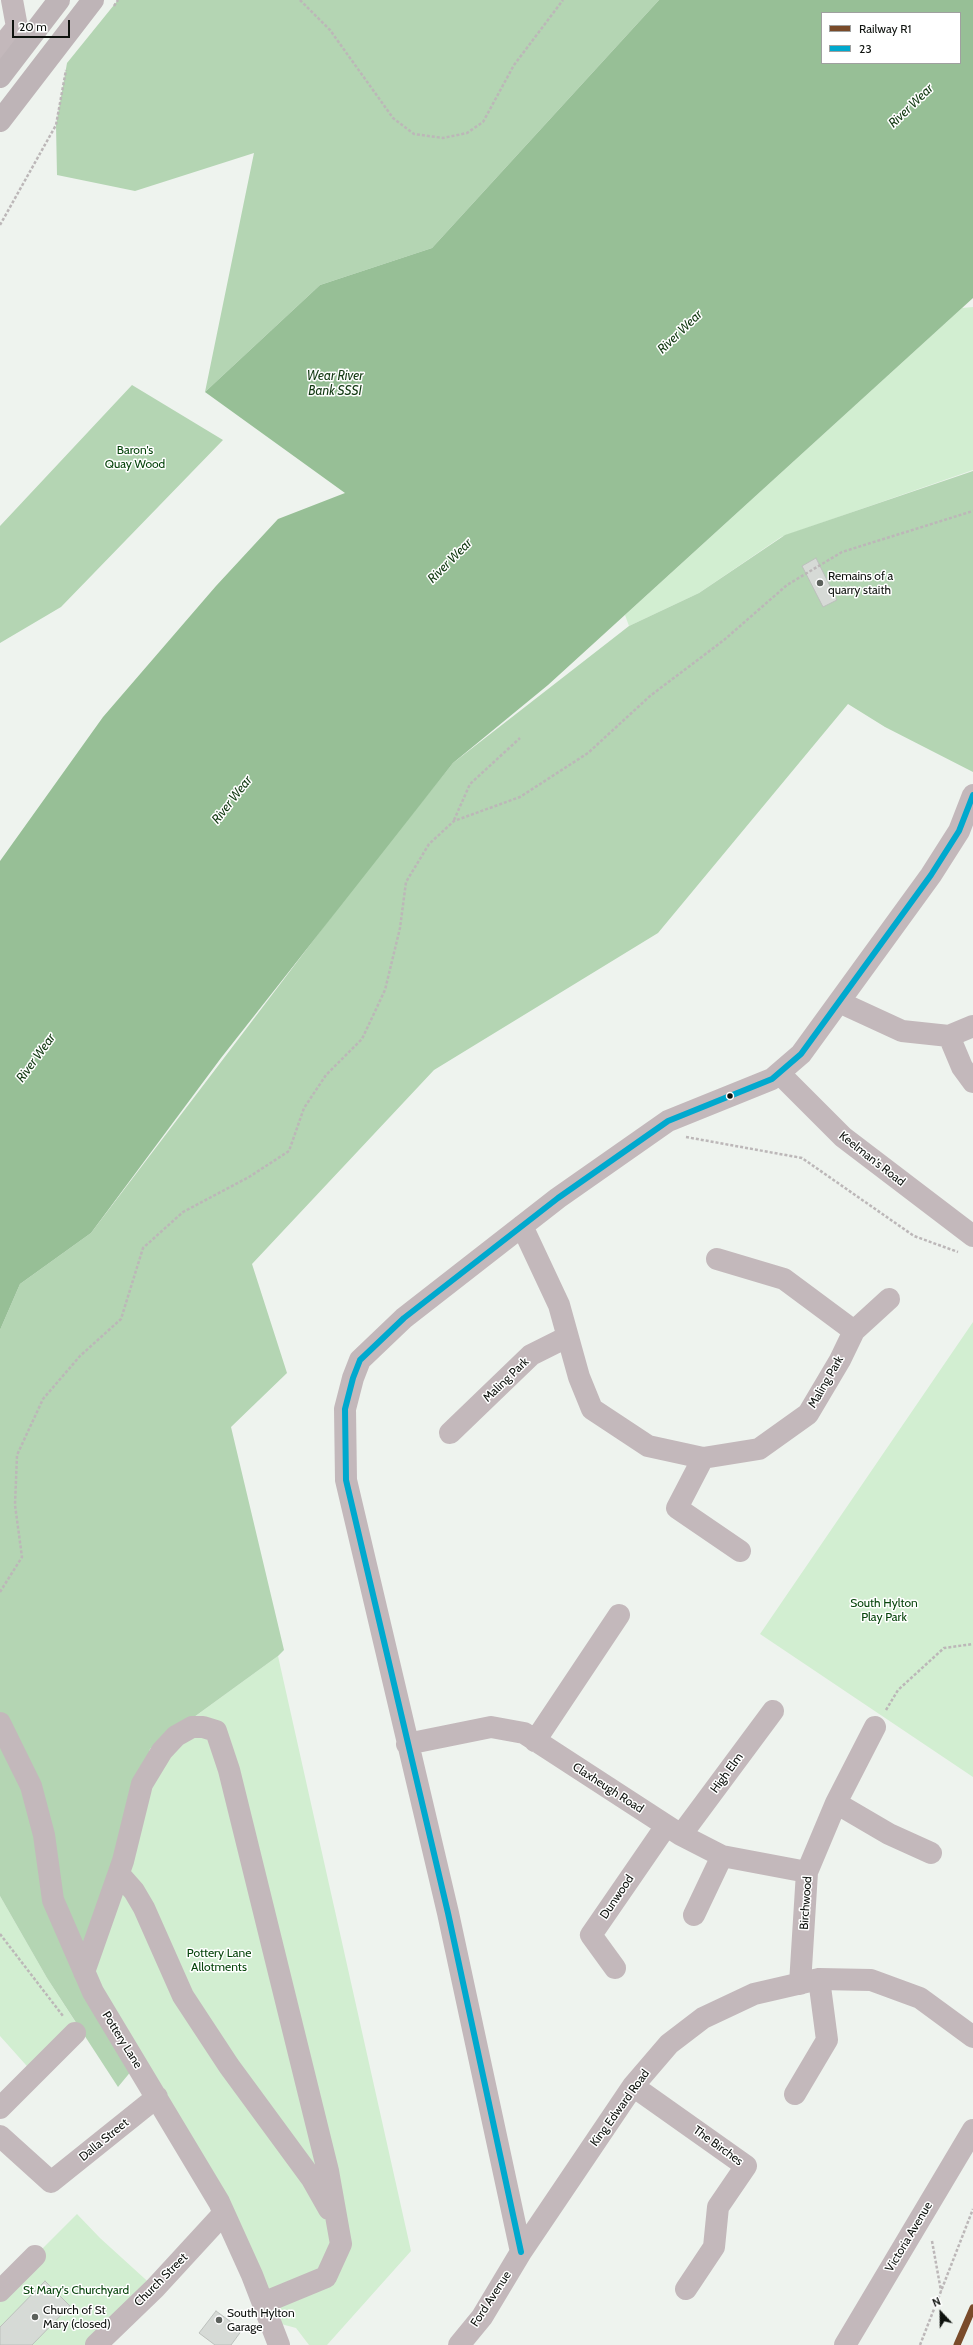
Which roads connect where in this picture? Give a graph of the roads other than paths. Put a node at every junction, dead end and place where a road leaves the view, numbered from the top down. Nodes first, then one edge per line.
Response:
1 (12, 0) edge
2 (59, 0) edge
3 (101, 6) edge
4 (0, 48) edge
5 (0, 77) edge
6 (0, 122) edge
7 (973, 795) edge
8 (839, 1002) junction
9 (973, 1026) edge
10 (949, 1036) junction
11 (779, 1073) junction
12 (973, 1082) edge
13 (522, 1226) junction
14 (968, 1245) edge
15 (717, 1259) dead end
16 (889, 1299) dead end
17 (854, 1330) junction
18 (567, 1337) junction
19 (450, 1433) dead end
20 (703, 1458) junction
21 (740, 1551) dead end
22 (619, 1615) dead end
23 (773, 1711) dead end
24 (0, 1723) edge
25 (875, 1727) road end
26 (535, 1741) junction
27 (407, 1744) junction
28 (836, 1803) junction
29 (673, 1831) junction
30 (931, 1853) dead end
31 (722, 1856) junction
32 (807, 1872) junction
33 (119, 1874) junction
34 (694, 1914) dead end
35 (615, 1968) dead end
36 (84, 1972) junction
37 (810, 1981) junction
38 (75, 2033) road end
39 (973, 2037) edge
40 (633, 2086) junction
41 (795, 2094) dead end
42 (157, 2097) junction
43 (0, 2108) edge
44 (973, 2130) edge
45 (0, 2136) edge
46 (224, 2213) junction
47 (338, 2223) junction
48 (521, 2252) junction
49 (35, 2256) dead end
50 (686, 2289) dead end
51 (0, 2291) edge
52 (263, 2303) junction
53 (96, 2345) edge
54 (279, 2345) edge
55 (459, 2345) edge
56 (845, 2345) edge

1 - 4 street
2 - 5 highway
3 - 6 highway
7 - 8 street
8 - 10 street
8 - 11 street
9 - 10 street
10 - 12 street
11 - 13 street
11 - 14 street, Keelman's Road
13 - 18 street, Maling Park
13 - 27 street
15 - 17 street
16 - 17 street, Maling Park
17 - 20 street, Maling Park
18 - 19 street, Maling Park
18 - 20 street, Maling Park
20 - 21 street
22 - 26 street
23 - 29 street, High Elm
24 - 36 street, Pottery Lane
25 - 28 street, Birchwood
26 - 27 street, Claxheugh Road
26 - 29 street, Claxheugh Road
27 - 48 street
28 - 30 street
28 - 32 street, Birchwood
29 - 31 street, Claxheugh Road
29 - 35 street, Dunwood
31 - 32 street, Claxheugh Road
31 - 34 street
32 - 37 street, Birchwood
33 - 36 street
33 - 47 street
33 - 47 street
36 - 42 street, Pottery Lane
37 - 39 street, King Edward Road
37 - 40 street, King Edward Road
37 - 41 street, Birchwood
38 - 43 street
40 - 48 street, King Edward Road
40 - 50 street, The Birches
42 - 45 street, Dalla Street
42 - 46 street, Pottery Lane
44 - 56 street, Victoria Avenue
46 - 52 street, Pottery Lane
46 - 53 street, Church Street
47 - 52 street
48 - 55 street, Ford Avenue
49 - 51 street
52 - 54 street, Pottery Lane

